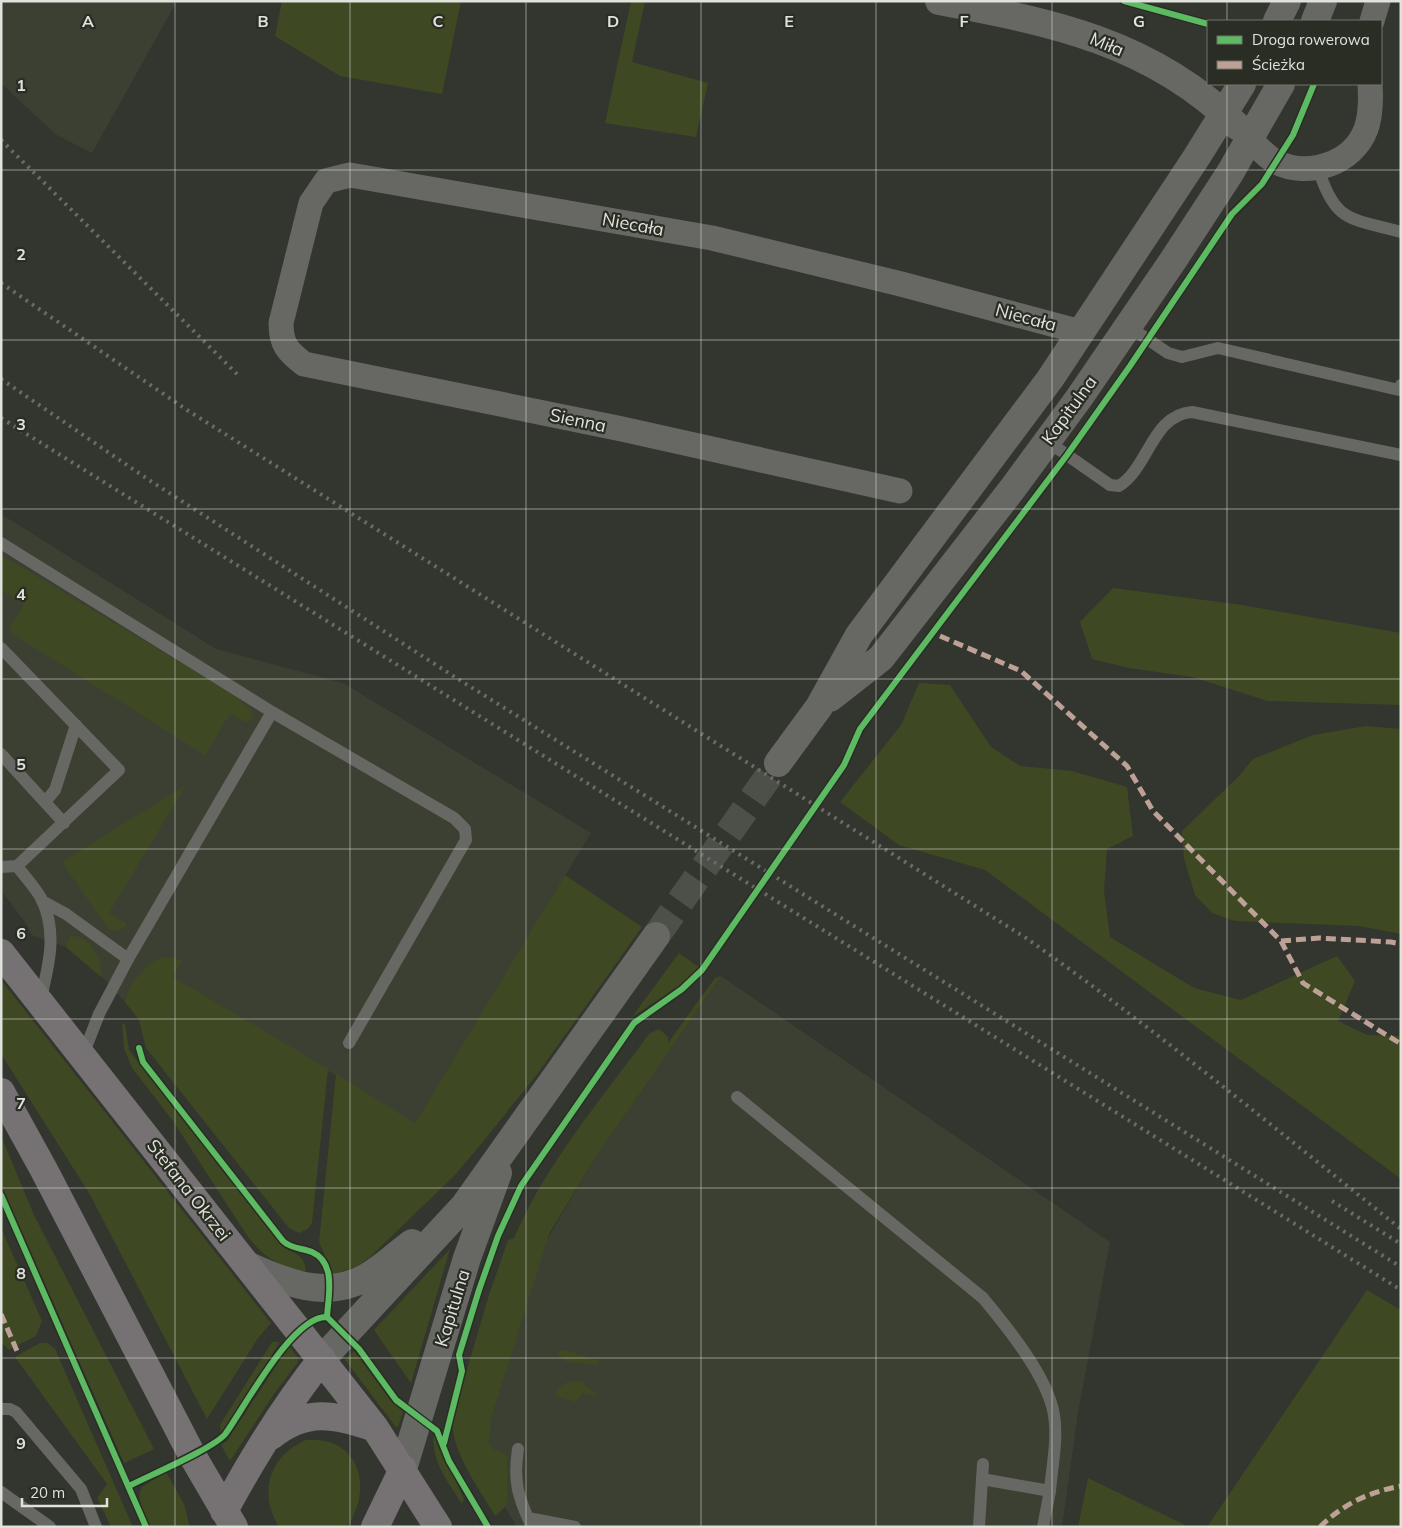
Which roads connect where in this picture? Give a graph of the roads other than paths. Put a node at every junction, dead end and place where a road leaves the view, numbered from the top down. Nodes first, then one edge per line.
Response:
1 (939, 1) edge
2 (1287, 1) edge
3 (1323, 1) edge
4 (1378, 1) edge
5 (1278, 20) edge
6 (1315, 20) edge
7 (1372, 20) edge
8 (1241, 85) edge
9 (1280, 85) edge
10 (1370, 85) edge
11 (1224, 113) junction
12 (1250, 139) junction
13 (1318, 168) junction
14 (1401, 232) edge
15 (281, 323) joint
16 (1128, 326) junction
17 (1081, 332) junction
18 (1401, 385) edge
19 (1047, 441) junction
20 (1401, 455) edge
21 (900, 491) dead end
22 (1, 543) edge
23 (1, 648) edge
24 (819, 707) junction
25 (272, 712) junction
26 (76, 725) junction
27 (1, 754) edge
28 (778, 763) tunnel mouth
29 (44, 802) junction
30 (64, 823) junction
31 (17, 866) junction
32 (1, 868) edge
33 (42, 901) junction
34 (656, 936) tunnel mouth
35 (1, 953) edge
36 (128, 959) junction
37 (40, 1002) junction
38 (349, 1043) dead end
39 (83, 1055) junction
40 (1, 1092) edge
41 (737, 1097) dead end
42 (506, 1148) junction
43 (464, 1206) junction
44 (249, 1266) junction
45 (322, 1359) junction
46 (1, 1409) edge
47 (374, 1428) junction
48 (518, 1449) dead end
49 (255, 1452) junction
50 (983, 1464) dead end
51 (403, 1469) junction
52 (982, 1480) junction
53 (1043, 1490) junction
54 (1, 1492) edge
55 (225, 1522) edge
56 (530, 1522) edge
57 (50, 1527) edge
58 (96, 1527) edge
59 (375, 1527) edge
60 (438, 1527) edge
61 (575, 1527) edge
62 (980, 1527) edge
63 (1043, 1527) edge

1 - 11 street, Miła
2 - 5 street
3 - 6 street
4 - 7 street
8 - 11 street, Kapitulna
9 - 12 street, Kapitulna
10 - 13 street
11 - 12 street, Miła
11 - 17 street, Kapitulna
12 - 13 street
12 - 16 street, Kapitulna
13 - 14 lane
15 - 17 street, Niecała
15 - 21 street, Sienna
16 - 18 lane
16 - 19 street, Kapitulna
17 - 24 street, Kapitulna
19 - 20 lane
19 - 24 street, Kapitulna
22 - 25 lane
23 - 26 lane
24 - 28 street, Kapitulna
25 - 36 lane
25 - 38 lane
26 - 29 lane
26 - 30 lane
27 - 29 lane
29 - 30 lane
30 - 31 lane
31 - 32 lane
31 - 33 lane
33 - 36 lane
33 - 37 lane
34 - 42 street, Kapitulna
35 - 37 main road, Stefana Okrzei
36 - 39 lane
37 - 39 main road, Stefana Okrzei
39 - 44 main road, Stefana Okrzei
40 - 55 main road
41 - 53 lane
42 - 43 street, Kapitulna
42 - 51 street, Kapitulna
43 - 44 street, Kapitulna
43 - 45 street, Kapitulna
44 - 45 main road, Stefana Okrzei
45 - 47 main road, Stefana Okrzei
45 - 49 main road
46 - 58 lane
47 - 49 main road
47 - 51 main road, Stefana Okrzei
48 - 56 lane
49 - 55 main road
50 - 52 lane
51 - 59 main road
51 - 60 main road
52 - 53 lane
52 - 62 lane
53 - 63 lane
54 - 57 lane
56 - 61 lane

